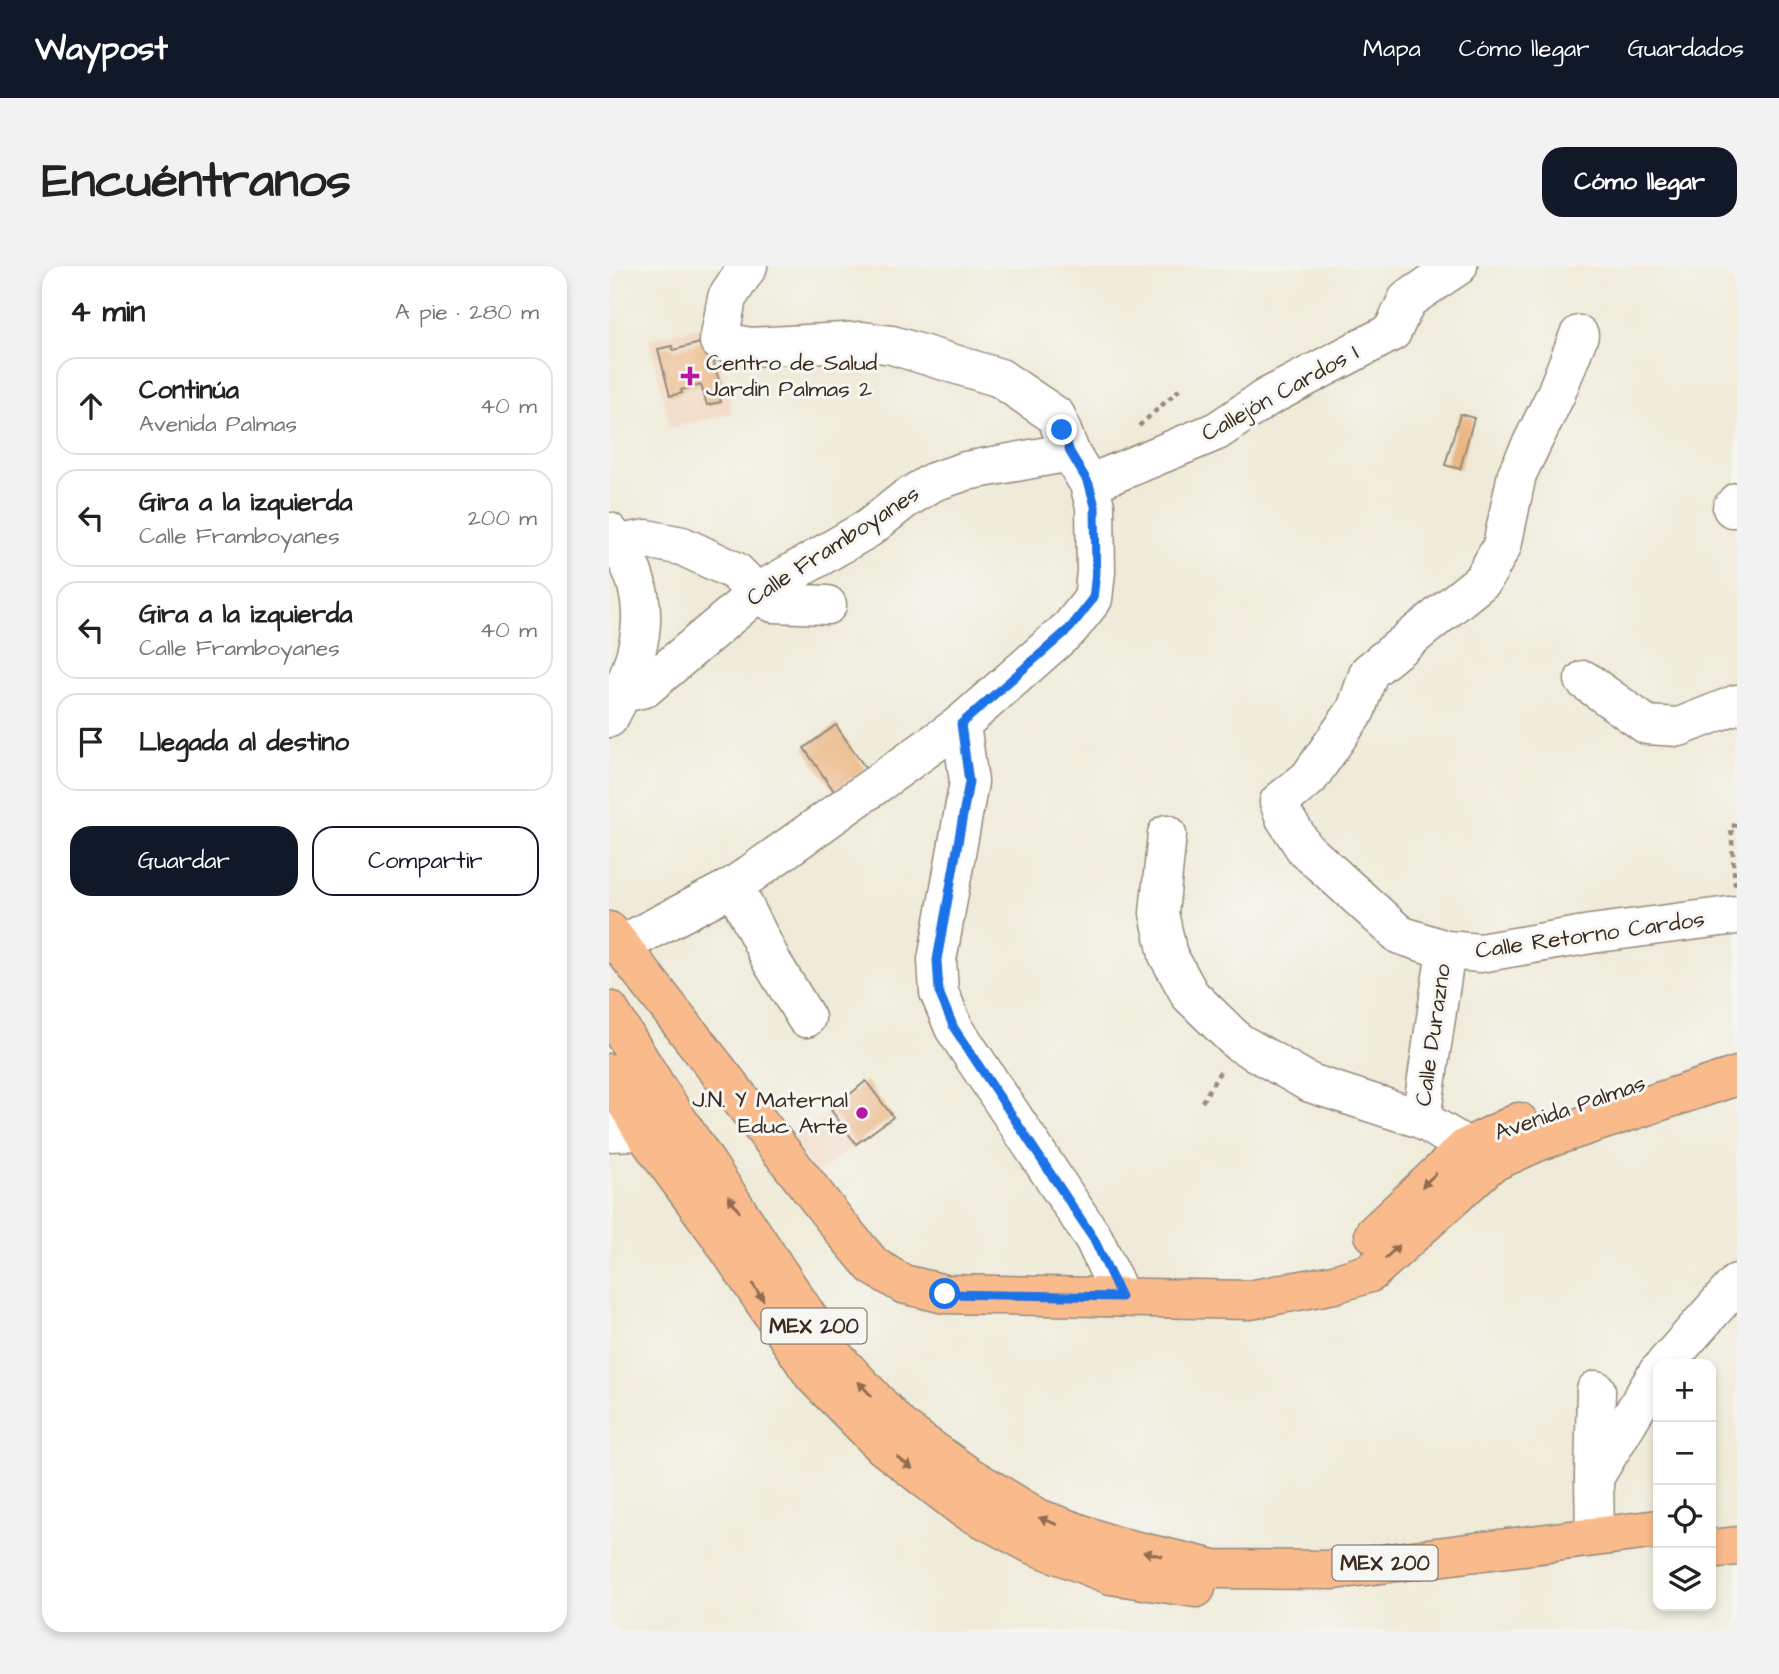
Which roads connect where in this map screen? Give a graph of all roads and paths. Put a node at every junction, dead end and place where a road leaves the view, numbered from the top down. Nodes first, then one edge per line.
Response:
1 (748, 266) edge
2 (1458, 266) edge
3 (1579, 335) dead end
4 (1079, 468) junction
5 (614, 538) edge
6 (757, 593) junction
7 (827, 605) dead end
8 (1584, 680) dead end
9 (1737, 704) edge
10 (616, 705) edge
11 (961, 724) junction
12 (1737, 825) edge
13 (1167, 834) dead end
14 (734, 886) junction
15 (1736, 902) edge
16 (614, 939) edge
17 (1446, 950) junction
18 (609, 1010) edge
19 (806, 1018) dead end
20 (1737, 1051) edge
21 (609, 1073) edge
22 (1737, 1076) edge
23 (1421, 1119) junction
24 (626, 1132) edge
25 (1467, 1147) junction
26 (1737, 1283) edge
27 (1334, 1284) junction
28 (1121, 1297) junction
29 (1669, 1359) edge
30 (1653, 1380) edge
31 (1596, 1390) dead end
32 (1594, 1478) junction
33 (1737, 1521) edge
34 (1716, 1523) edge
35 (1653, 1530) edge
36 (1595, 1536) junction
37 (1737, 1546) edge
38 (1716, 1548) edge
39 (1653, 1556) edge

1 - 4 street
2 - 4 street, Callejón Cardos I
3 - 17 street, Calle Retorno Cardos
4 - 6 street, Calle Framboyanes
4 - 11 street
5 - 6 street
5 - 10 street
6 - 7 street
6 - 10 street, Calle Framboyanes
8 - 9 street
11 - 14 street
11 - 28 street
12 - 15 path
13 - 23 street
14 - 16 street
14 - 19 street
15 - 17 street, Calle Retorno Cardos
16 - 28 main road, Avenida Palmas
17 - 23 street, Calle Durazno
36 -> 18 main road, MEX 200
20 - 25 main road, Avenida Palmas
21 - 24 main road, MEX 200
27 -> 22 main road, Avenida Palmas
23 - 25 street
24 -> 39 main road, MEX 200
25 -> 27 main road, Avenida Palmas
26 - 29 street
27 - 28 main road, Avenida Palmas
30 - 32 street
31 - 32 street
32 - 36 street
33 - 34 main road
35 - 36 main road, MEX 200
37 - 38 main road

